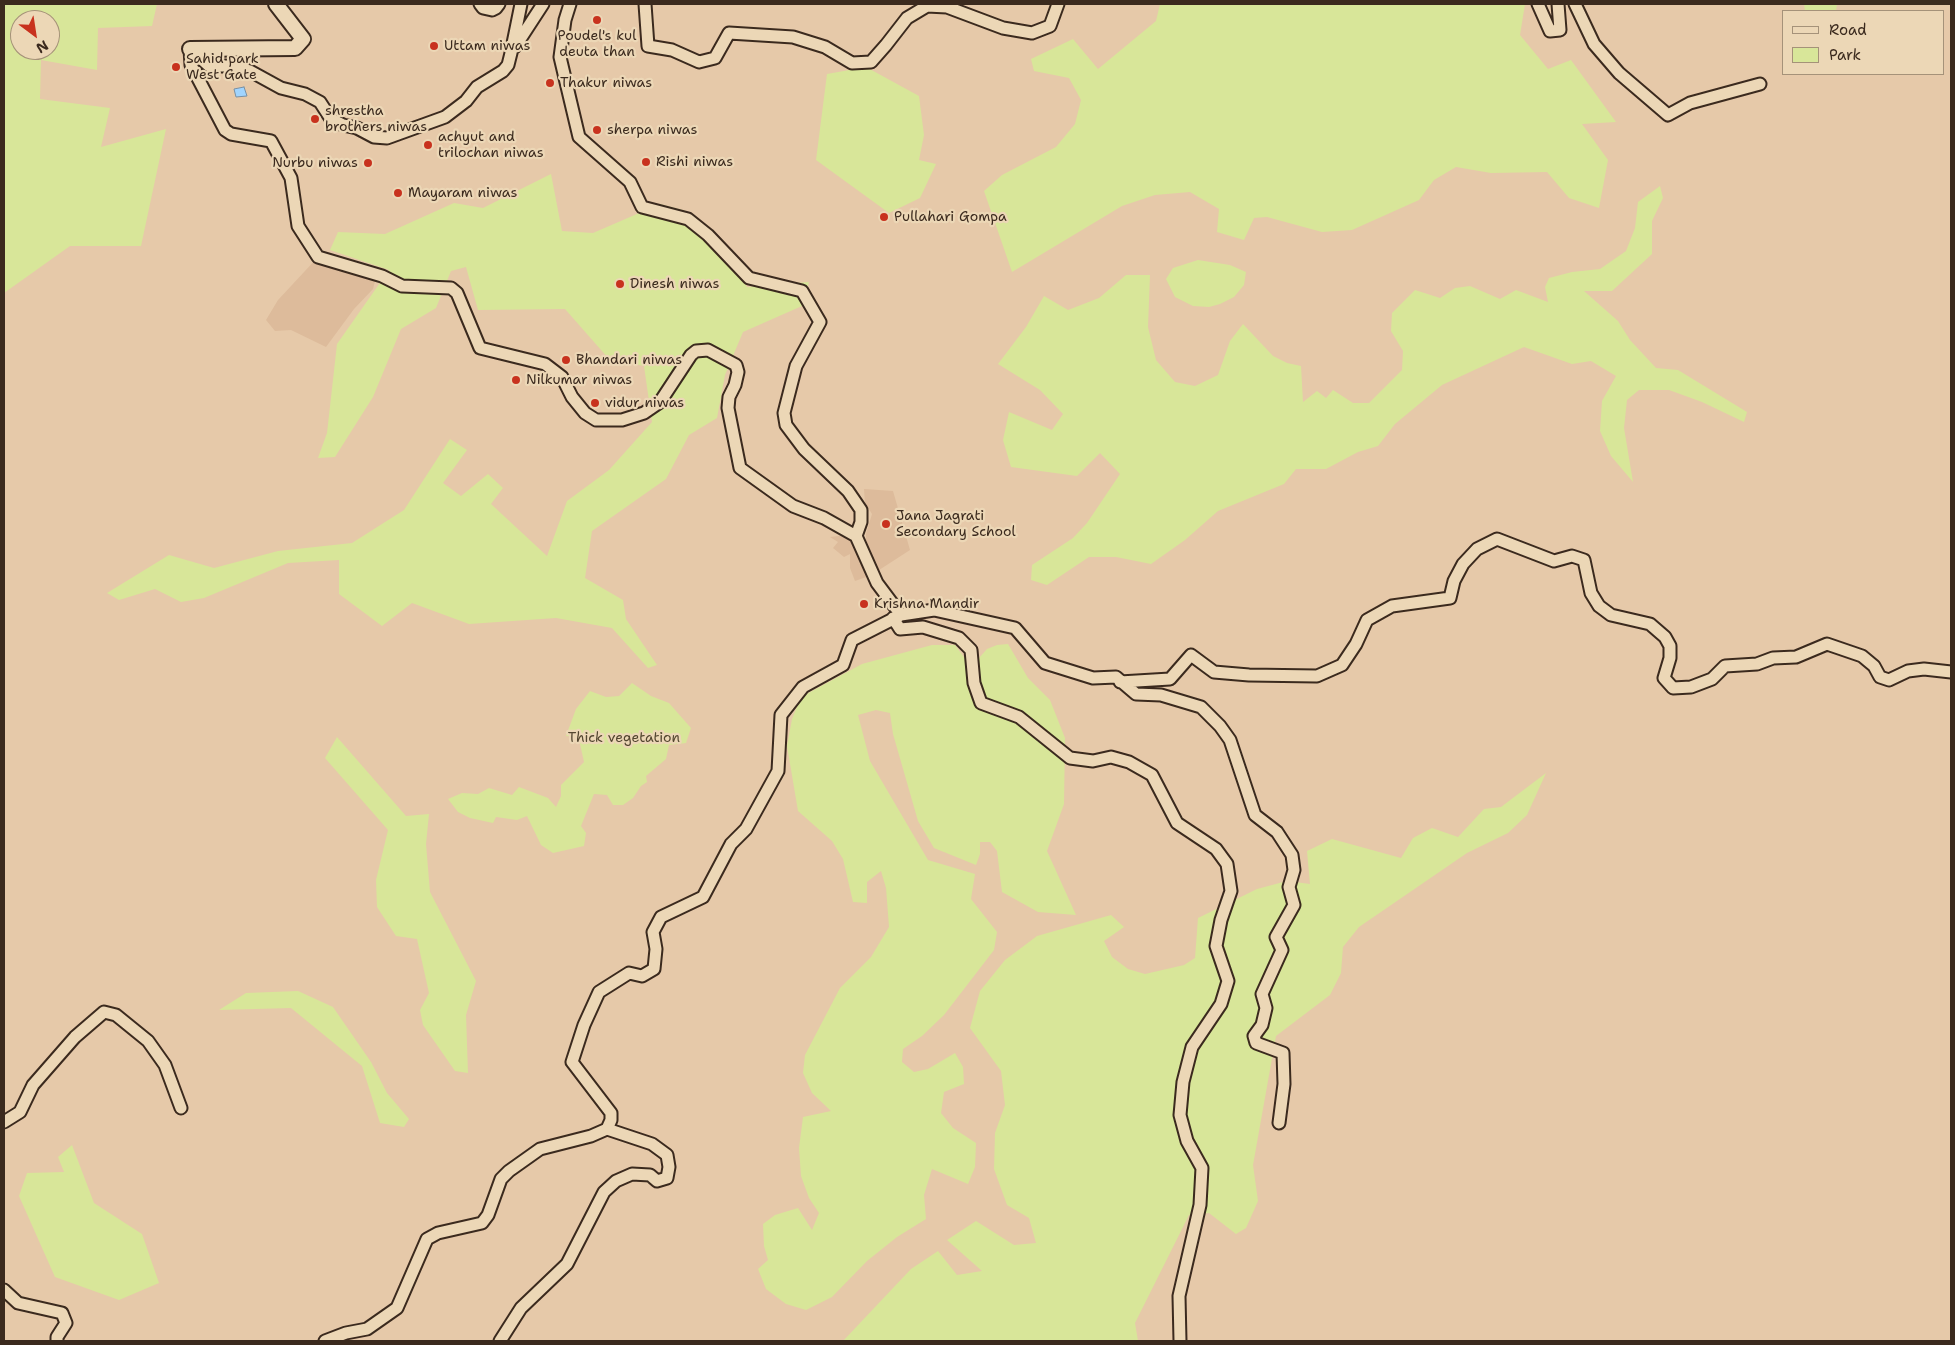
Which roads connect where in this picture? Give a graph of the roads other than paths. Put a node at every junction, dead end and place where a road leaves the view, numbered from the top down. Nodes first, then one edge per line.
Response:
1 (276, 4) edge
2 (480, 4) edge
3 (499, 4) edge
4 (521, 4) edge
5 (543, 4) edge
6 (570, 4) edge
7 (644, 4) edge
8 (1058, 4) edge
9 (1538, 4) edge
10 (1558, 4) edge
11 (1575, 4) edge
12 (190, 49) junction
13 (511, 53) junction
14 (1760, 84) dead end
15 (856, 536) junction
16 (894, 618) junction
17 (1951, 672) edge
18 (1120, 682) junction
19 (181, 1108) dead end
20 (4, 1122) edge
21 (1279, 1123) dead end
22 (607, 1129) junction
23 (4, 1290) edge
24 (346, 1333) junction
25 (57, 1341) edge
26 (325, 1341) edge
27 (355, 1341) edge
28 (500, 1341) edge
29 (1180, 1341) edge

1 - 12 street
2 - 3 street
4 - 13 street
5 - 13 street
6 - 15 street
7 - 8 street
9 - 10 street
11 - 14 street
12 - 13 street
12 - 15 street
15 - 16 street
16 - 18 street
16 - 22 street
16 - 29 street
17 - 18 street
18 - 21 street
19 - 20 street
22 - 24 street
22 - 28 street
23 - 25 street
24 - 26 street
24 - 27 street

